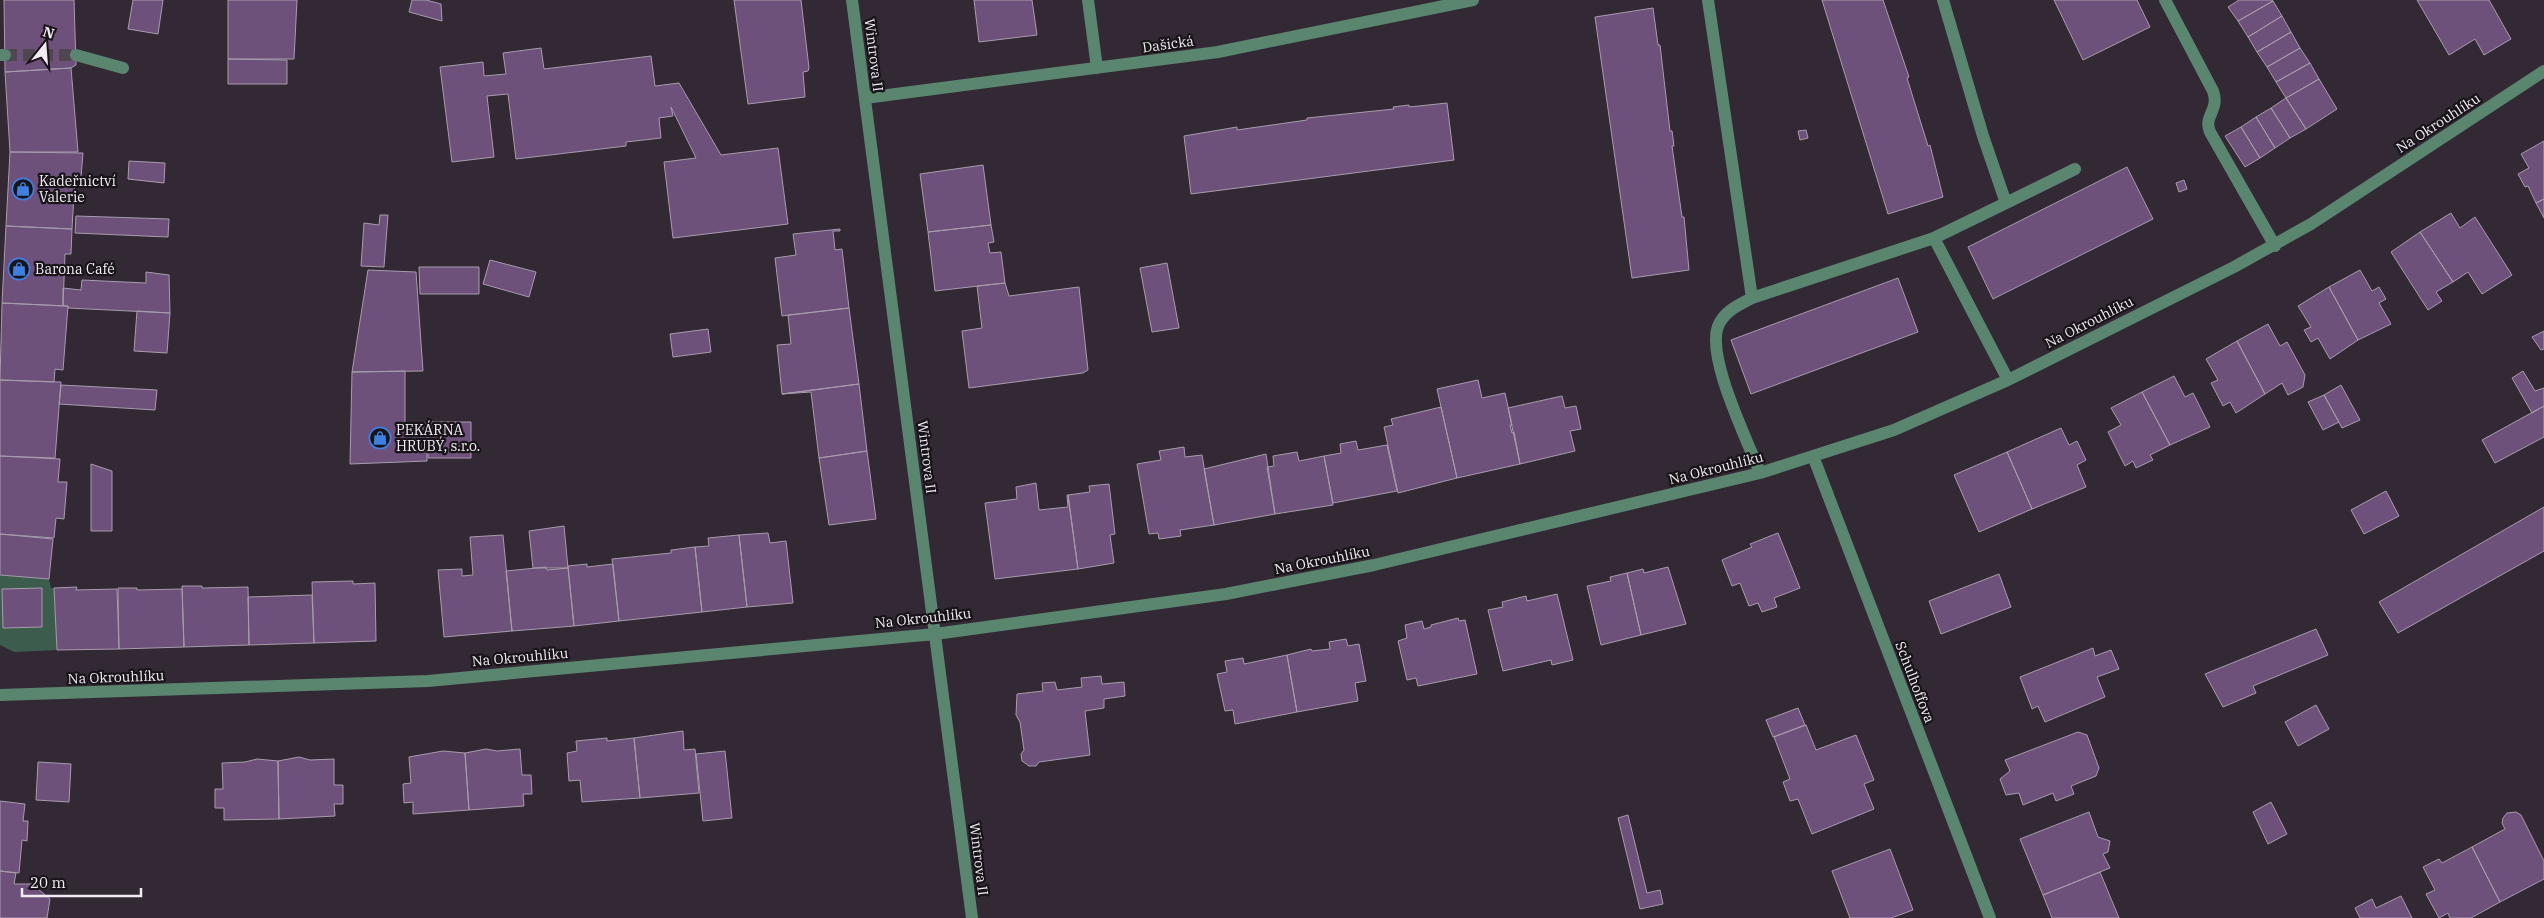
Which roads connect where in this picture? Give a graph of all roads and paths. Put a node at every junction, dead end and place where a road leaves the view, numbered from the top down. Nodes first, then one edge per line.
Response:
1 (852, 0) edge
2 (1088, 0) edge
3 (1473, 0) edge
4 (1708, 0) edge
5 (1943, 0) edge
6 (2165, 0) edge
7 (76, 55) tunnel mouth
8 (123, 68) dead end
9 (1097, 68) junction
10 (2544, 71) edge
11 (865, 98) junction
12 (2075, 169) dead end
13 (2006, 202) junction
14 (1934, 238) junction
15 (2275, 246) junction
16 (1752, 298) junction
17 (2008, 380) junction
18 (1813, 456) junction
19 (1760, 473) junction
20 (934, 634) junction
21 (0, 695) edge
22 (972, 918) edge
23 (1990, 918) edge

1 - 11 street, Wintrova II
2 - 9 street
3 - 9 street, Dašická
4 - 16 street
5 - 13 street
6 - 15 street
7 - 8 street
9 - 11 street, Dašická
10 - 15 street, Na Okrouhlíku
11 - 20 street, Wintrova II
12 - 13 street
13 - 14 street
14 - 16 street
14 - 17 street
15 - 17 street, Na Okrouhlíku
16 - 19 street
17 - 18 street, Na Okrouhlíku
18 - 19 street, Na Okrouhlíku
18 - 23 street, Schulhoffova
19 - 20 street, Na Okrouhlíku
20 - 21 street, Na Okrouhlíku
20 - 22 street, Wintrova II

